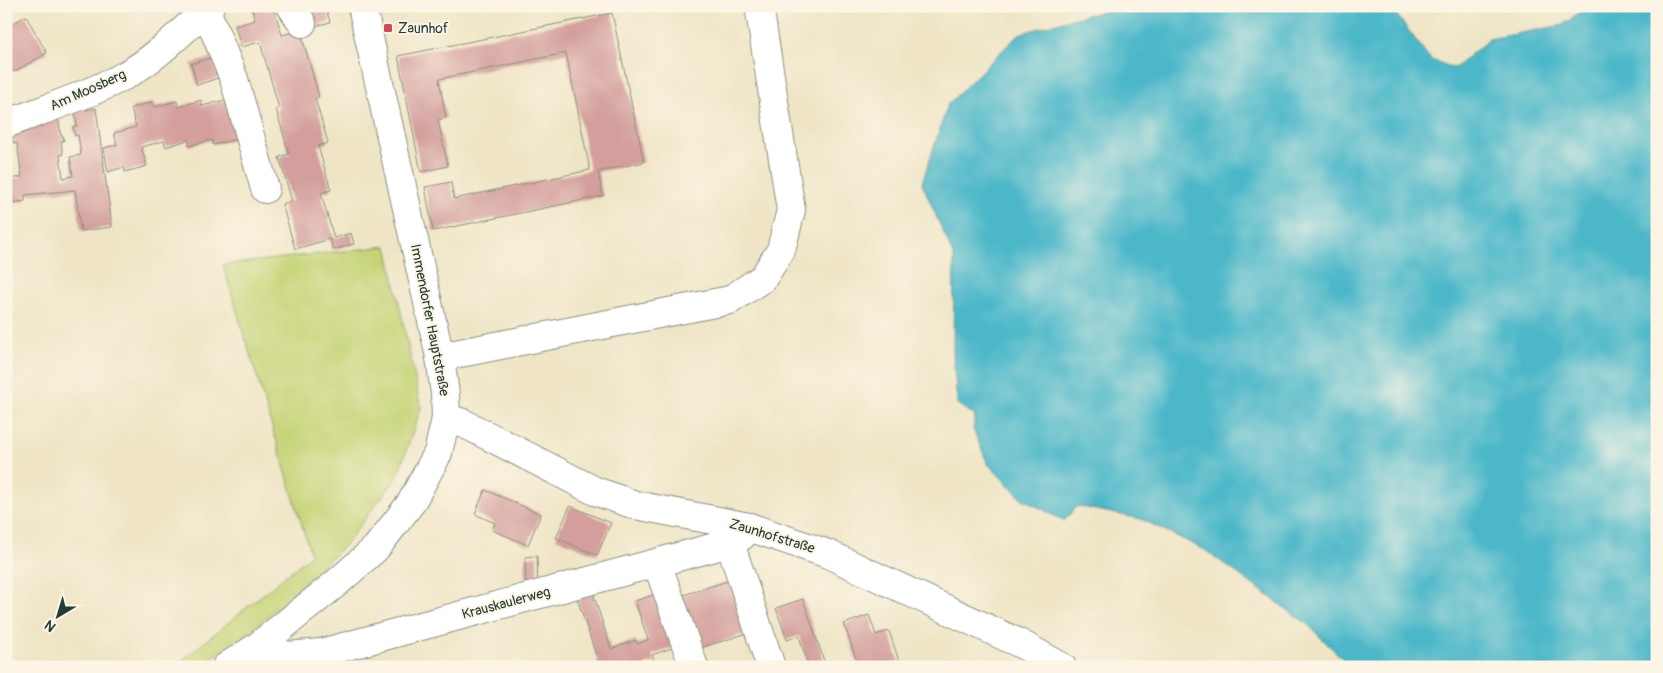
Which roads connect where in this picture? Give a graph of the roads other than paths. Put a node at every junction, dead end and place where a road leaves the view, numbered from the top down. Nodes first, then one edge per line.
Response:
1 (362, 6) edge
2 (760, 6) edge
3 (208, 8) edge
4 (6, 124) edge
5 (265, 189) dead end
6 (440, 356) junction
7 (446, 418) junction
8 (740, 535) junction
9 (657, 563) junction
10 (257, 648) junction
11 (226, 667) edge
12 (694, 667) edge
13 (771, 667) edge
14 (1062, 667) edge

1 - 6 street, Immendorfer Hauptstraße
2 - 6 street
3 - 4 street, Am Moosberg
3 - 5 street
6 - 7 street, Immendorfer Hauptstraße
7 - 8 street, Zaunhofstraße
7 - 10 street, Immendorfer Hauptstraße
8 - 9 street, Krauskaulerweg
8 - 13 street
8 - 14 street, Zaunhofstraße
9 - 10 street, Krauskaulerweg
9 - 12 street
10 - 11 street, Immendorfer Hauptstraße

